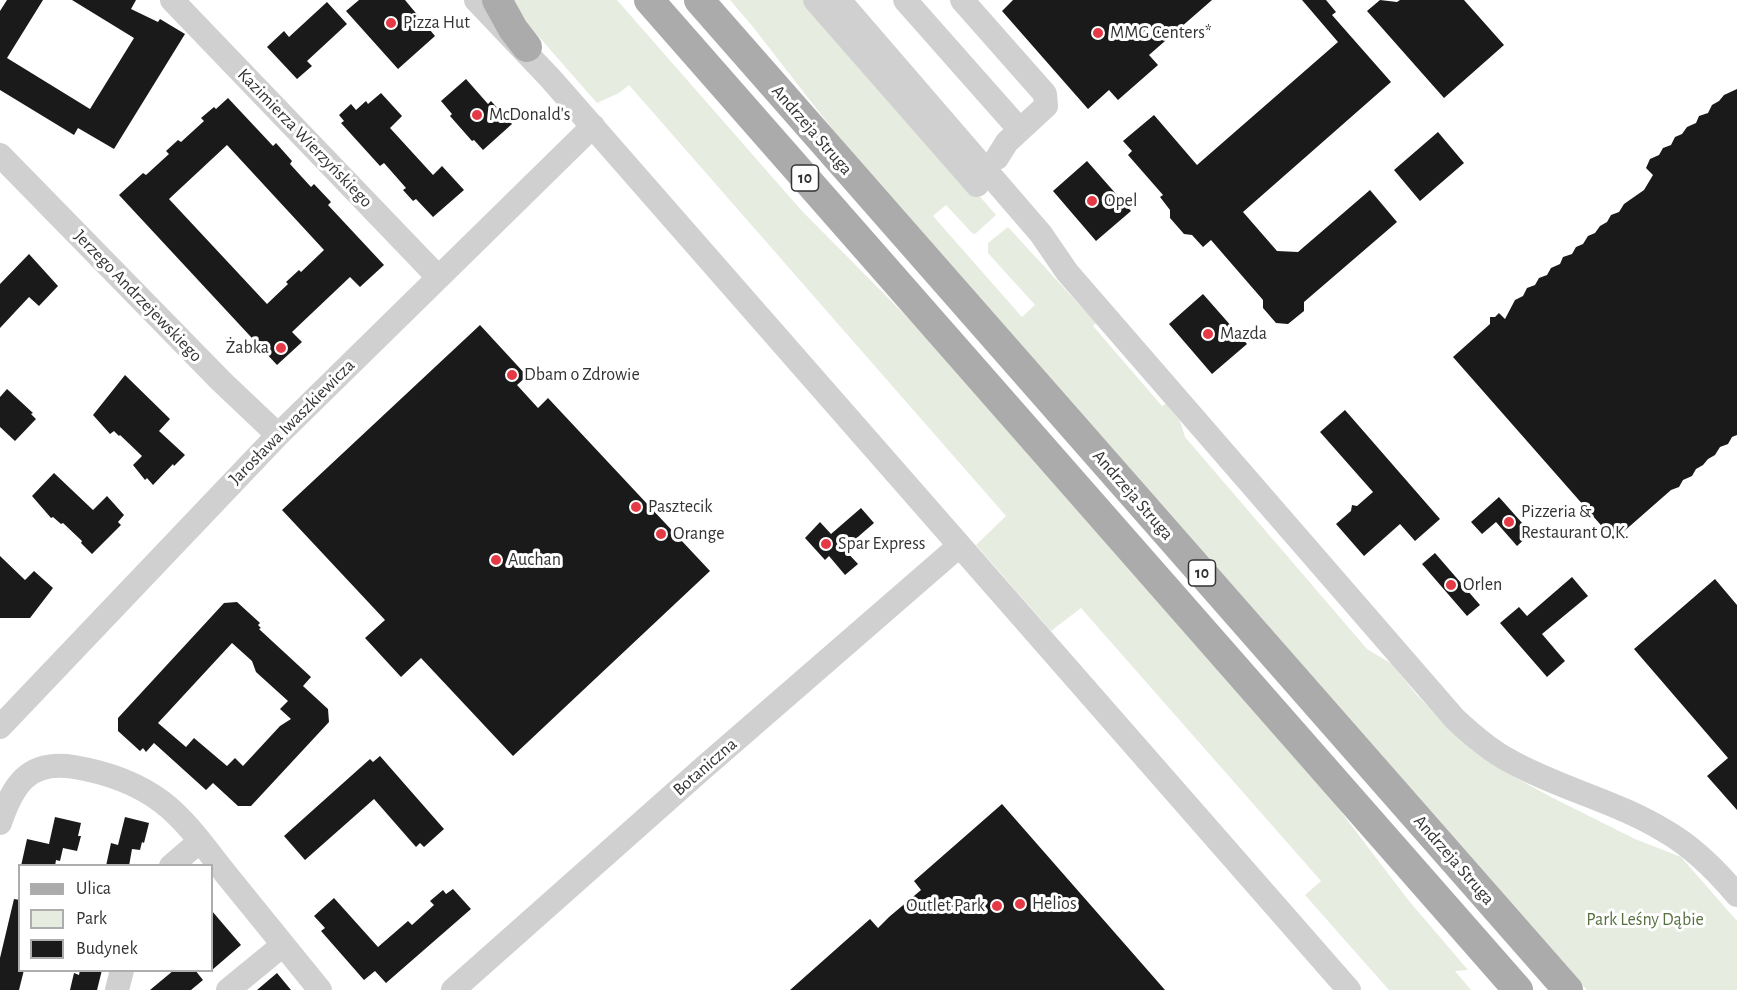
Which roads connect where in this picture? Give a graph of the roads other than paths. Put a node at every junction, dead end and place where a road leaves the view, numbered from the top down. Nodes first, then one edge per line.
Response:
1 (172, 0) edge
2 (476, 0) edge
3 (490, 0) edge
4 (497, 0) edge
5 (642, 0) edge
6 (649, 0) edge
7 (815, 0) edge
8 (962, 0) edge
9 (855, 1) edge
10 (702, 3) edge
11 (915, 4) edge
12 (526, 47) junction
13 (700, 59) junction
14 (551, 79) junction
15 (593, 126) junction
16 (1020, 130) junction
17 (0, 155) edge
18 (997, 158) dead end
19 (1067, 272) junction
20 (438, 277) junction
21 (278, 435) junction
22 (960, 546) junction
23 (0, 727) edge
24 (0, 823) edge
25 (200, 841) junction
26 (173, 864) edge
27 (1737, 895) edge
28 (283, 945) junction
29 (122, 972) edge
30 (117, 990) edge
31 (228, 990) edge
32 (320, 990) edge
33 (453, 990) edge
34 (1348, 990) edge
35 (1518, 990) edge
36 (1568, 990) edge

1 - 20 street, Kazimierza Wierzyńskiego
2 - 14 street
3 - 12 street
4 - 12 main road
5 - 13 main road
6 - 13 main road, Andrzeja Struga / 10
7 - 19 street
8 - 16 street
9 - 19 street
10 - 36 main road, Andrzeja Struga / 10
11 - 16 street
12 - 14 street
13 - 35 main road, Andrzeja Struga / 10
14 - 15 street
15 - 20 street, Jarosława Iwaszkiewicza
15 - 22 street
16 - 18 street
17 - 21 street, Jerzego Andrzejewskiego
19 - 27 street
20 - 21 street, Jarosława Iwaszkiewicza
21 - 23 street, Jarosława Iwaszkiewicza
22 - 33 street, Botaniczna
22 - 34 street
24 - 25 street
25 - 26 street
25 - 28 street
28 - 31 street
28 - 32 street
29 - 30 street

